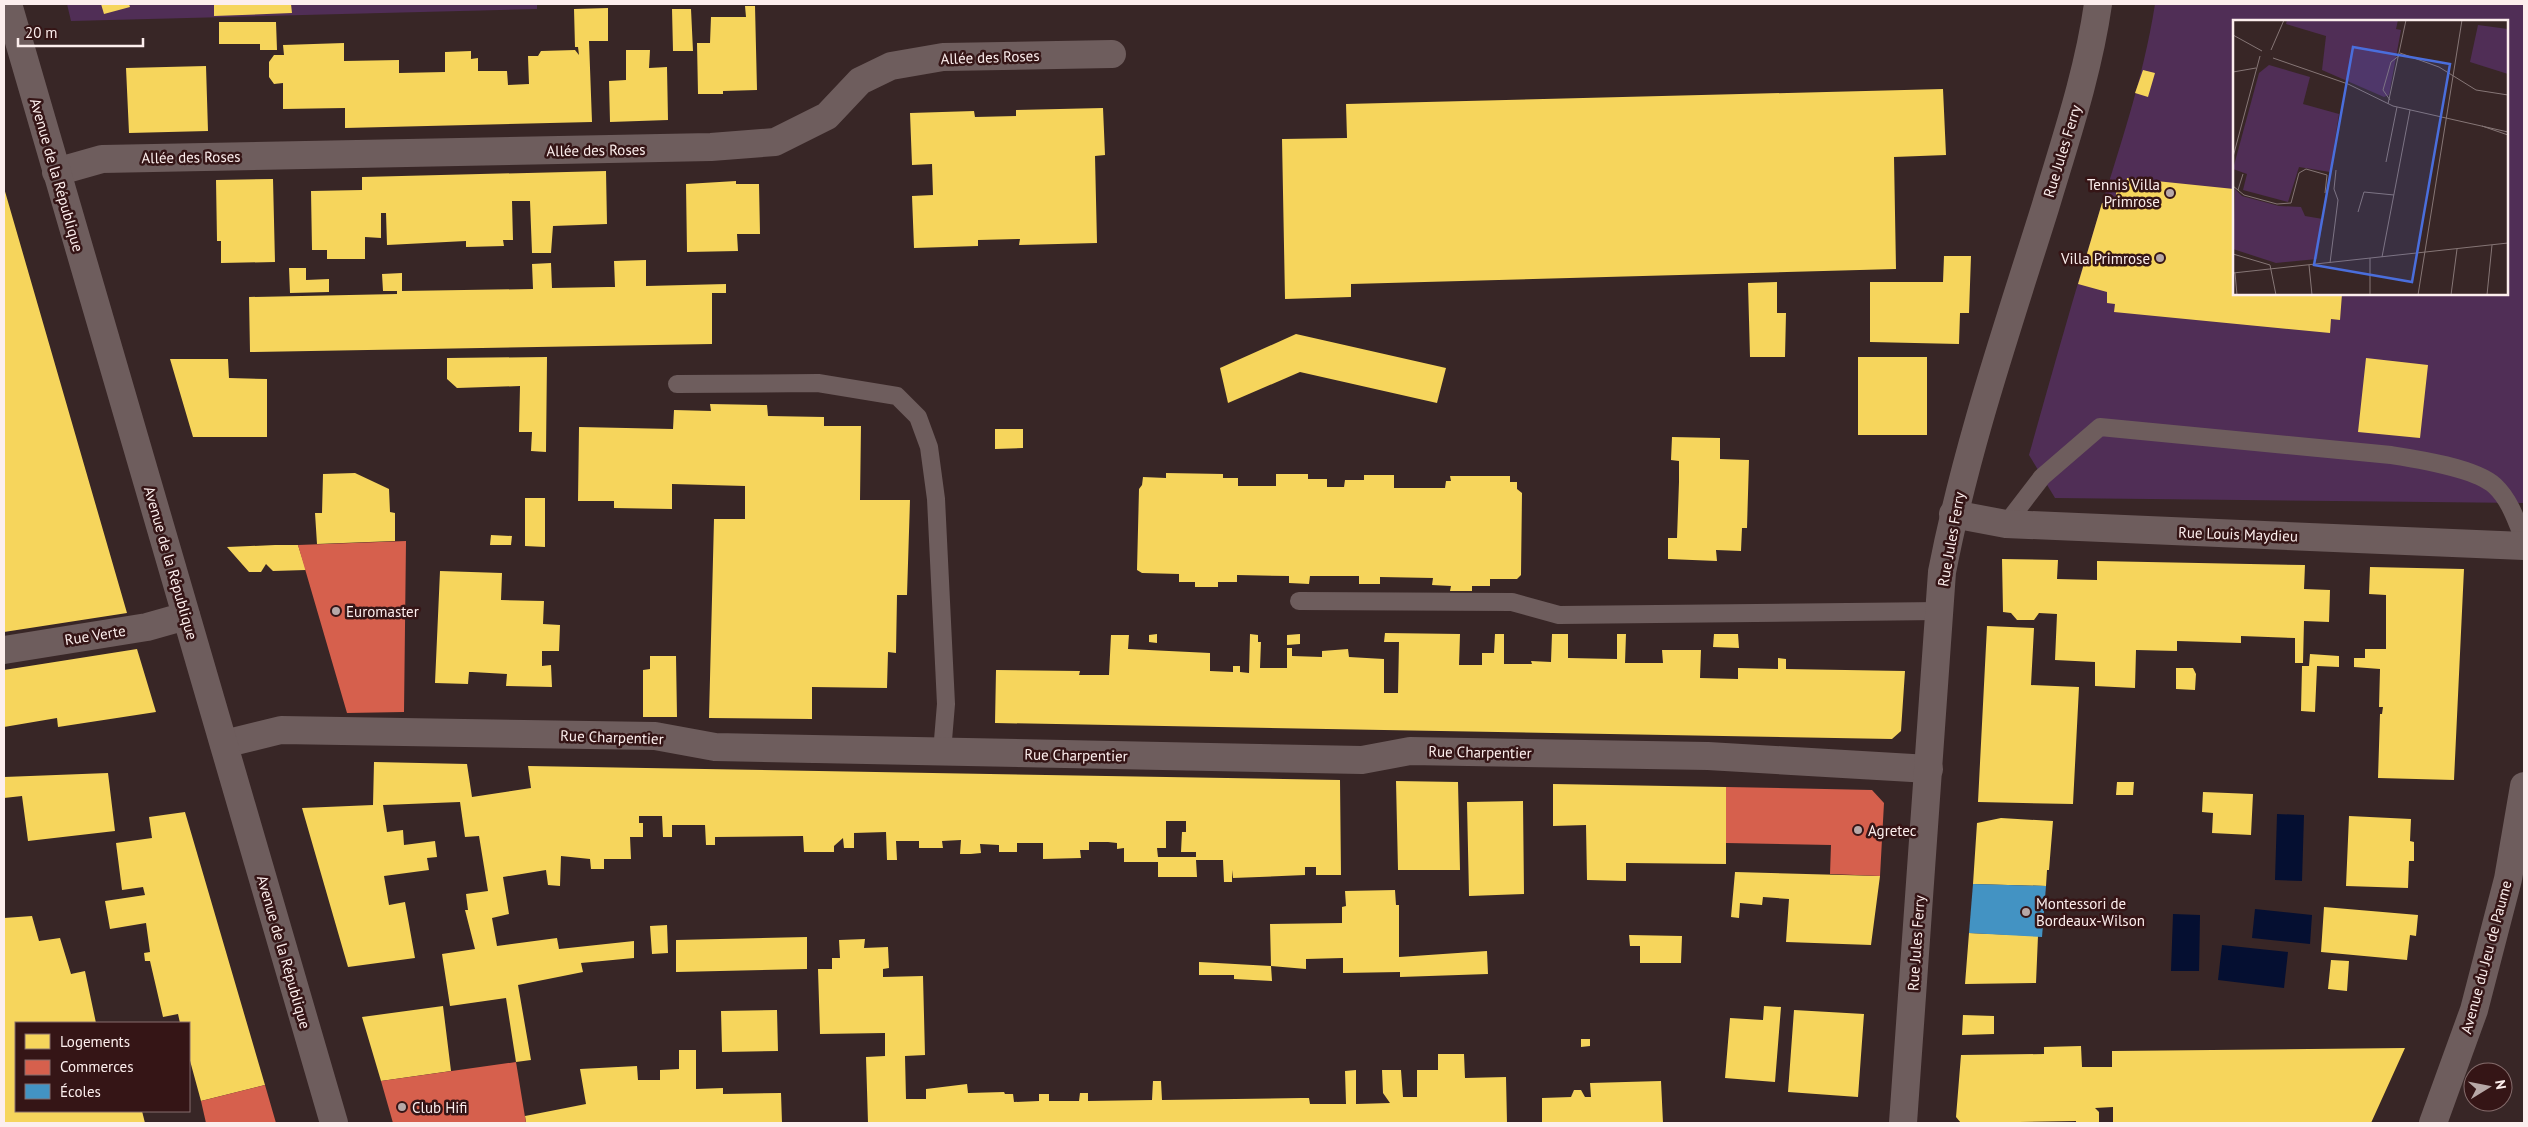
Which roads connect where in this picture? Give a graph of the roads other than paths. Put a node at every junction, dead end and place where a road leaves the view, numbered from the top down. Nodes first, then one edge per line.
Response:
1 (8, 4) edge
2 (2098, 4) edge
3 (1112, 54) dead end
4 (56, 172) junction
5 (677, 384) dead end
6 (1953, 514) junction
7 (2006, 524) junction
8 (2524, 540) edge
9 (2524, 546) edge
10 (1299, 601) dead end
11 (1940, 611) junction
12 (186, 616) junction
13 (4, 650) edge
14 (224, 744) junction
15 (942, 752) junction
16 (1929, 769) junction
17 (2524, 786) edge
18 (334, 1123) edge
19 (1902, 1123) edge
20 (2432, 1123) edge

1 - 4 street, Avenue de la République
2 - 6 street, Rue Jules Ferry
3 - 4 street, Allée des Roses
4 - 12 street, Avenue de la République
5 - 15 lane
6 - 7 street, Rue Louis Maydieu
6 - 11 street, Rue Jules Ferry
7 - 8 lane
7 - 9 street, Rue Louis Maydieu
10 - 11 lane
11 - 16 street, Rue Jules Ferry
12 - 13 street, Rue Verte
12 - 14 street, Avenue de la République
14 - 15 street, Rue Charpentier
14 - 18 street, Avenue de la République
15 - 16 street, Rue Charpentier
16 - 19 street, Rue Jules Ferry
17 - 20 street, Avenue du Jeu de Paume

